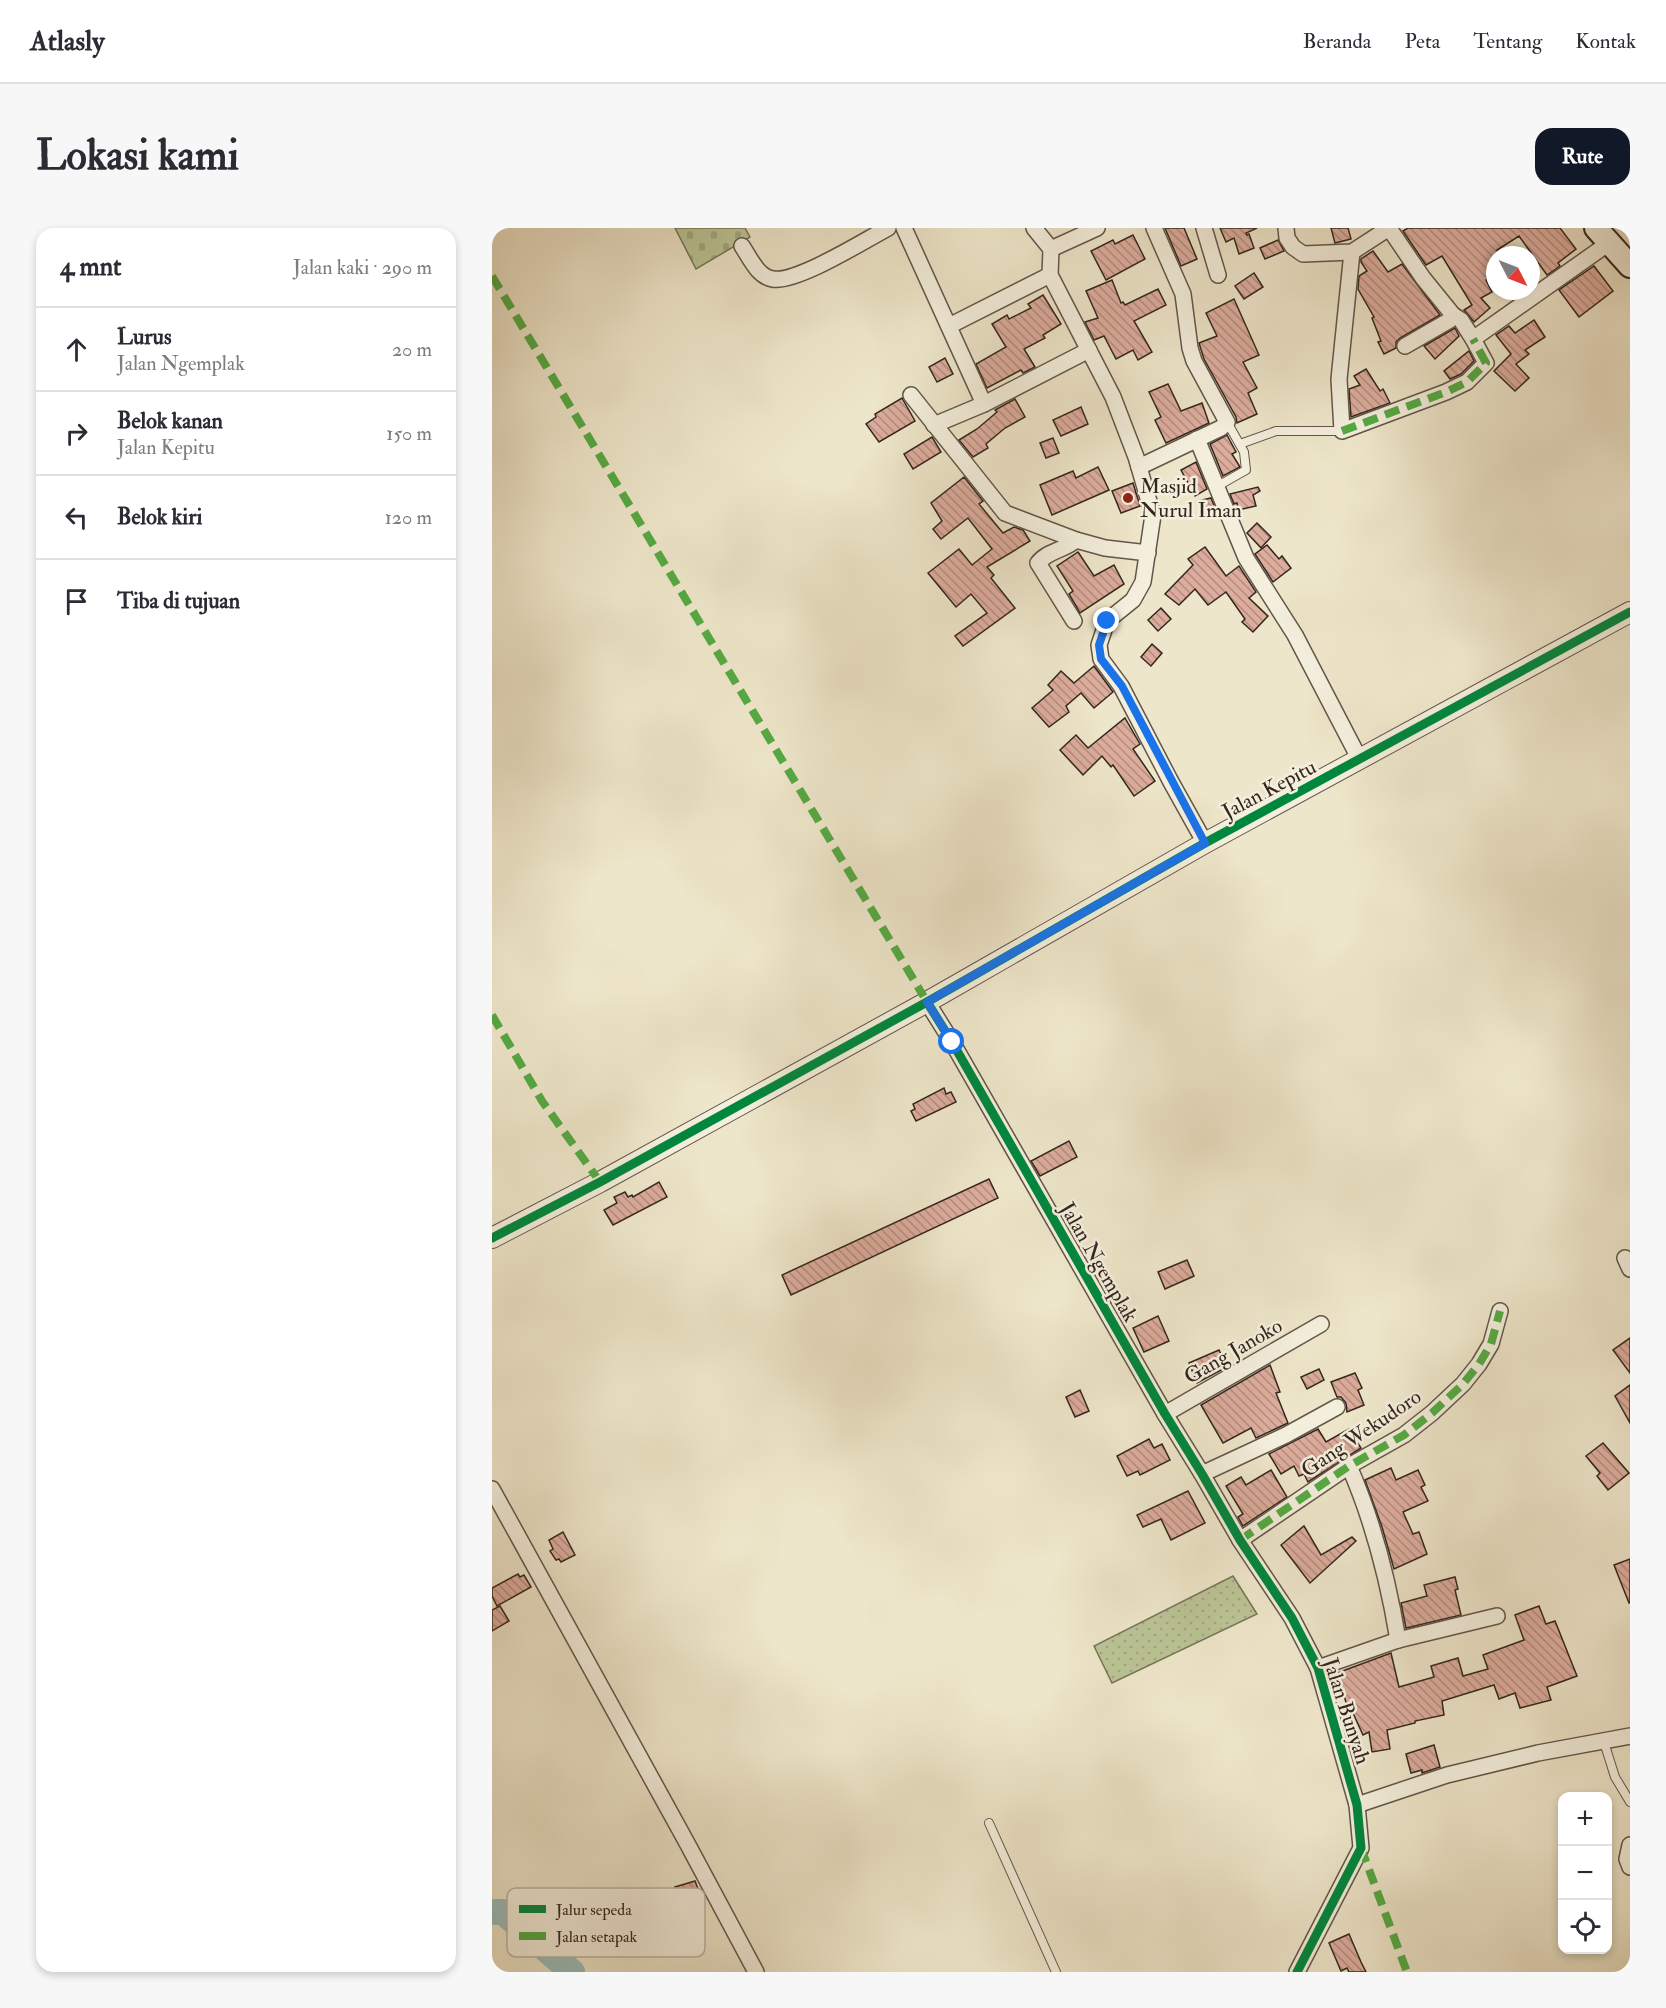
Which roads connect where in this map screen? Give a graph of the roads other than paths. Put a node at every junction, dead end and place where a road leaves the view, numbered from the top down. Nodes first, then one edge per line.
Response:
1 (888, 228) edge
2 (904, 228) edge
3 (1034, 228) edge
4 (1097, 228) edge
5 (1154, 228) edge
6 (1204, 228) edge
7 (1286, 228) edge
8 (1389, 228) edge
9 (1603, 235) edge
10 (742, 246) dead end
11 (1051, 249) junction
12 (1352, 252) junction
13 (1630, 266) edge
14 (1050, 275) junction
15 (1218, 275) dead end
16 (1453, 315) junction
17 (949, 326) junction
18 (1473, 339) junction
19 (1405, 346) dead end
20 (1089, 350) junction
21 (911, 395) dead end
22 (984, 404) junction
23 (1227, 422) junction
24 (934, 425) junction
25 (1342, 431) junction
26 (1197, 439) junction
27 (1240, 444) junction
28 (1139, 467) junction
29 (1216, 487) junction
30 (1076, 540) junction
31 (1148, 553) junction
32 (1630, 612) edge
33 (1074, 621) dead end
34 (1360, 760) junction
35 (1205, 843) junction
36 (927, 1002) junction
37 (492, 1238) edge
38 (1500, 1311) dead end
39 (1321, 1324) dead end
40 (1337, 1407) dead end
41 (1165, 1414) junction
42 (1348, 1466) junction
43 (1203, 1474) junction
44 (492, 1489) edge
45 (1240, 1540) junction
46 (1497, 1616) dead end
47 (1398, 1640) junction
48 (1318, 1668) junction
49 (1630, 1736) edge
50 (1604, 1742) junction
51 (1630, 1802) edge
52 (1357, 1805) junction
53 (989, 1823) dead end
54 (1630, 1845) edge
55 (1630, 1867) edge
56 (756, 1972) edge
57 (1056, 1972) edge
58 (1297, 1972) edge

1 - 10 street
2 - 17 street
3 - 11 street
4 - 11 street
5 - 23 street
6 - 15 street
7 - 12 street
8 - 12 street
8 - 16 street
9 - 13 main road
9 - 18 street
11 - 14 street
12 - 25 street
14 - 17 street
14 - 20 street
16 - 18 street
16 - 19 street
17 - 22 street
18 - 25 street
20 - 22 street
20 - 28 street
21 - 24 street
22 - 24 street
23 - 26 street
23 - 27 lane
24 - 30 street
25 - 27 lane
26 - 28 street
26 - 29 street
27 - 29 lane
28 - 31 street
29 - 34 street
30 - 31 street
30 - 33 street
31 - 35 street
32 - 34 street, Jalan Kepitu
34 - 35 street, Jalan Kepitu
35 - 36 street, Jalan Kepitu
36 - 37 street, Jalan Kepitu
36 - 41 street, Jalan Ngemplak
38 - 42 street, Gang Wekudoro
39 - 41 street, Gang Janoko
40 - 43 street
41 - 43 street, Jalan Ngemplak
42 - 45 street, Gang Wekudoro
42 - 47 street
43 - 45 street, Jalan Ngemplak
44 - 56 street
45 - 48 street, Jalan Bunyah
46 - 47 street
47 - 48 street
48 - 52 street, Jalan Bunyah
49 - 50 street
50 - 51 lane
50 - 52 street
52 - 58 street, Jalan Bunyah
53 - 57 lane
54 - 55 street

